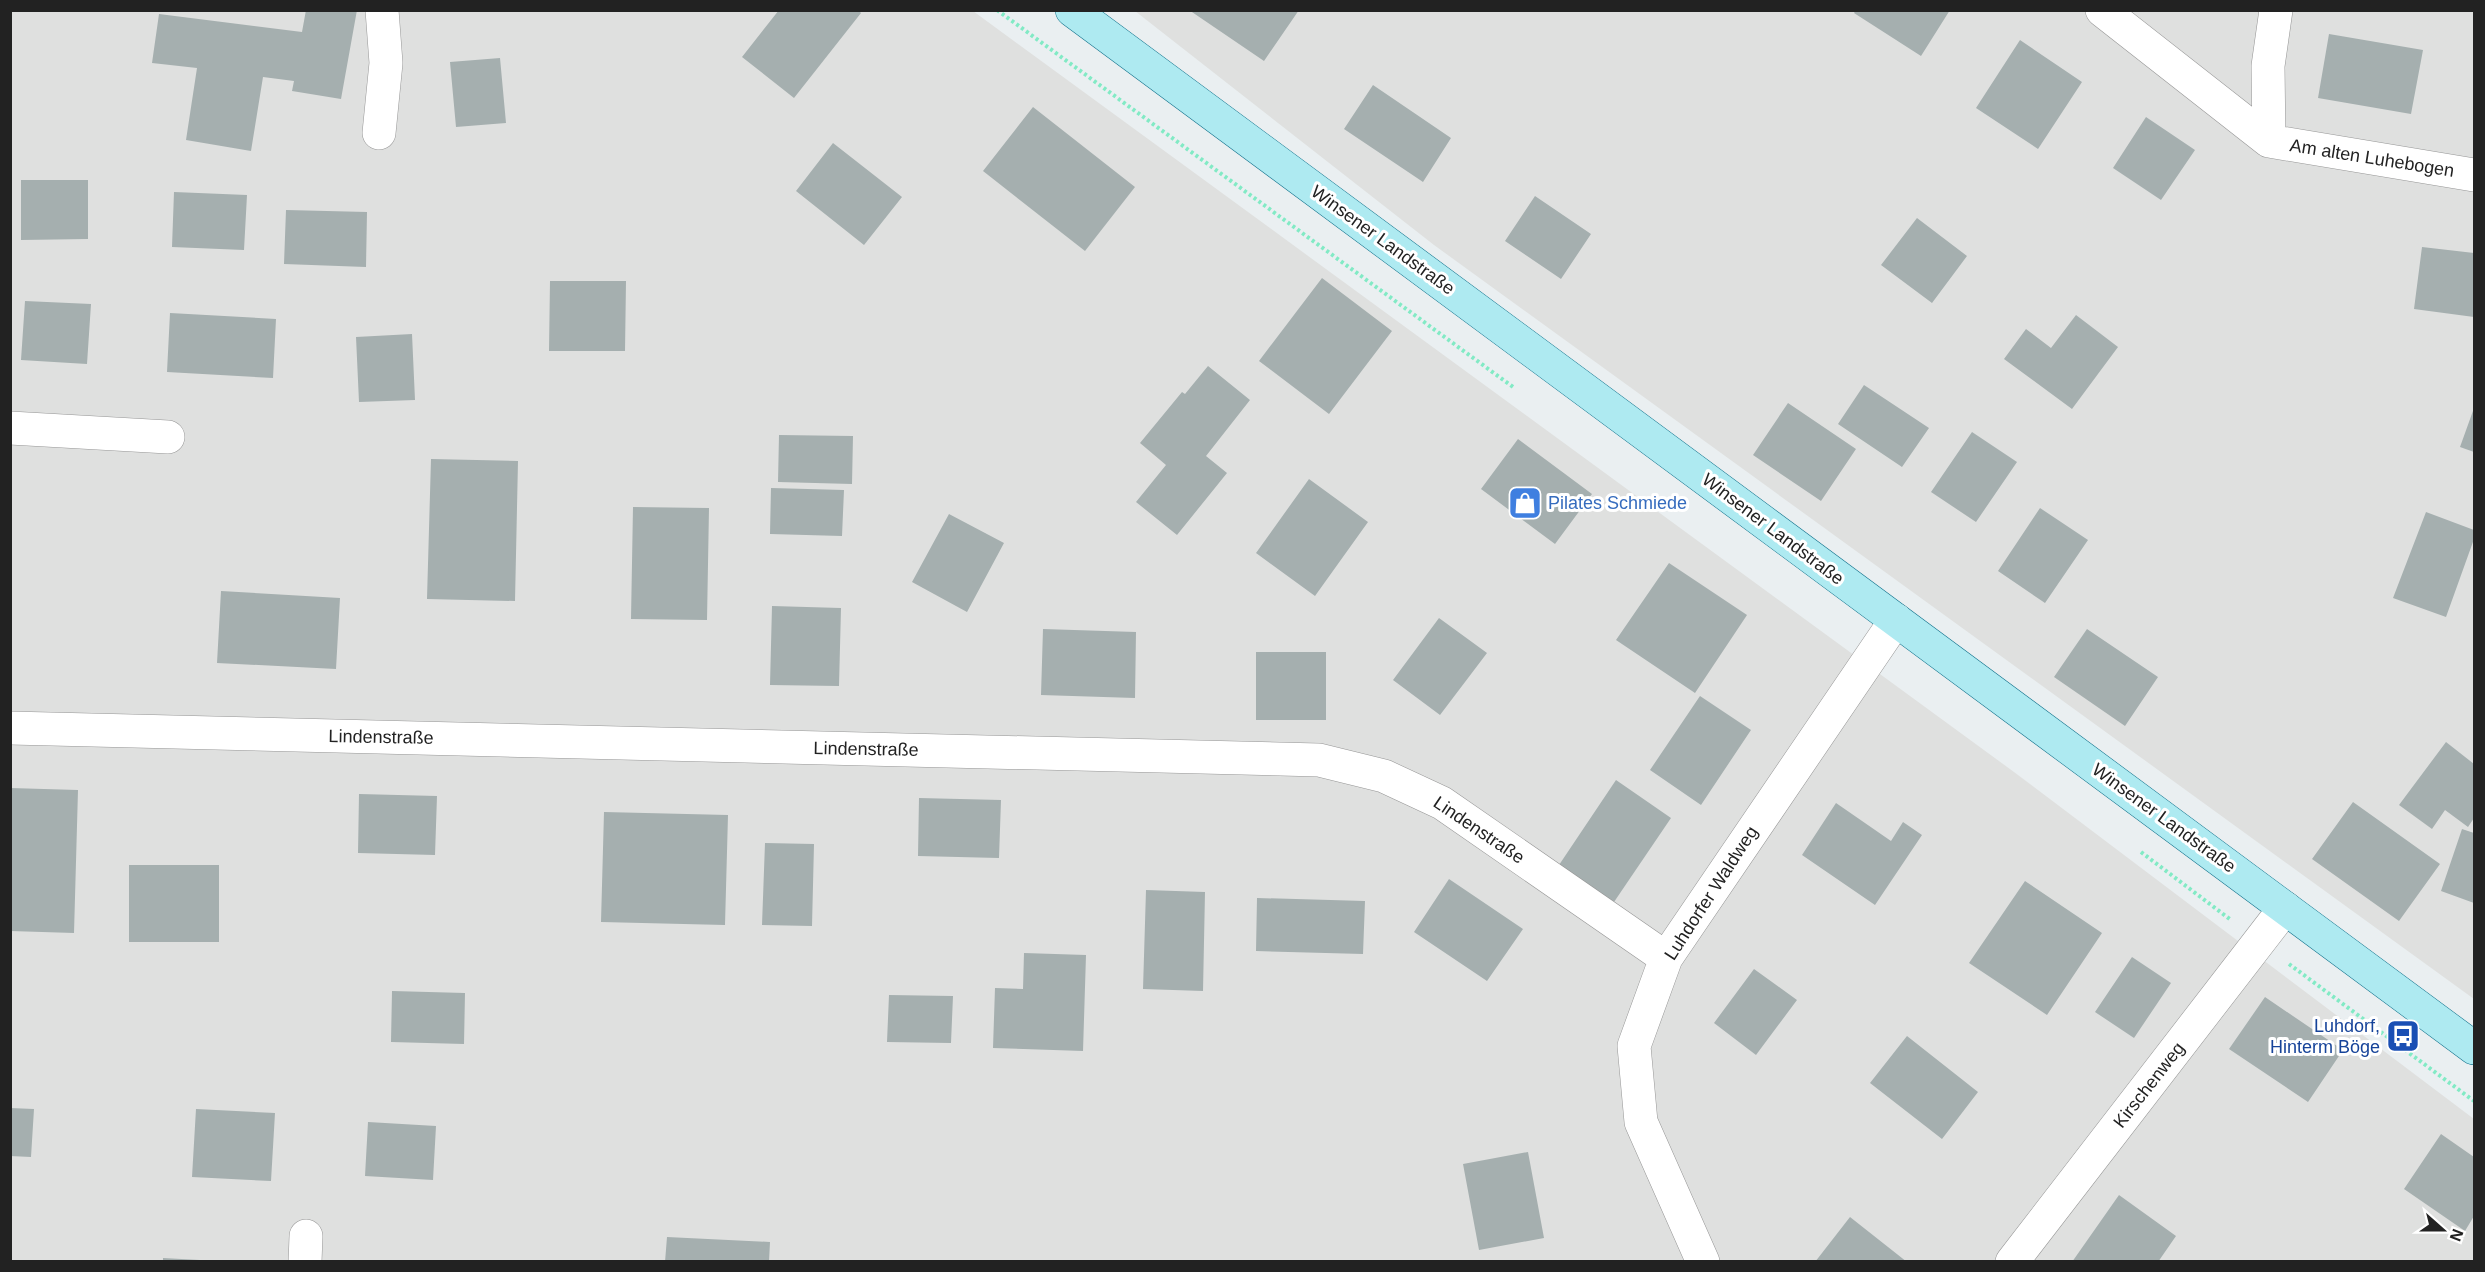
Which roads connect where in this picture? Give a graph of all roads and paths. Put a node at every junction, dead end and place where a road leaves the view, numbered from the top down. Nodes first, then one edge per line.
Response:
1 (382, 10) edge
2 (997, 10) edge
3 (1072, 10) edge
4 (2102, 10) edge
5 (2276, 10) edge
6 (379, 133) dead end
7 (2269, 141) junction
8 (2475, 175) edge
9 (1518, 390) dead end
10 (10, 428) edge
11 (168, 437) dead end
12 (1896, 620) junction
13 (10, 728) edge
14 (2137, 849) dead end
15 (2285, 908) junction
16 (2259, 942) junction
17 (1666, 958) junction
18 (2475, 1048) edge
19 (2475, 1101) edge
20 (1703, 1262) edge
21 (2012, 1262) edge

1 - 6 street
2 - 9 path
3 - 12 main road, Winsener Landstraße
4 - 7 street, Am alten Luhebogen
5 - 7 street, Am alten Luhebogen
7 - 8 street, Am alten Luhebogen
10 - 11 street
12 - 15 main road, Winsener Landstraße
12 - 17 street, Luhdorfer Waldweg
13 - 17 street, Lindenstraße
14 - 16 path
15 - 16 street, Kirschenweg
15 - 18 main road, Winsener Landstraße
16 - 19 path
16 - 21 street, Kirschenweg
17 - 20 street, Luhdorfer Waldweg

